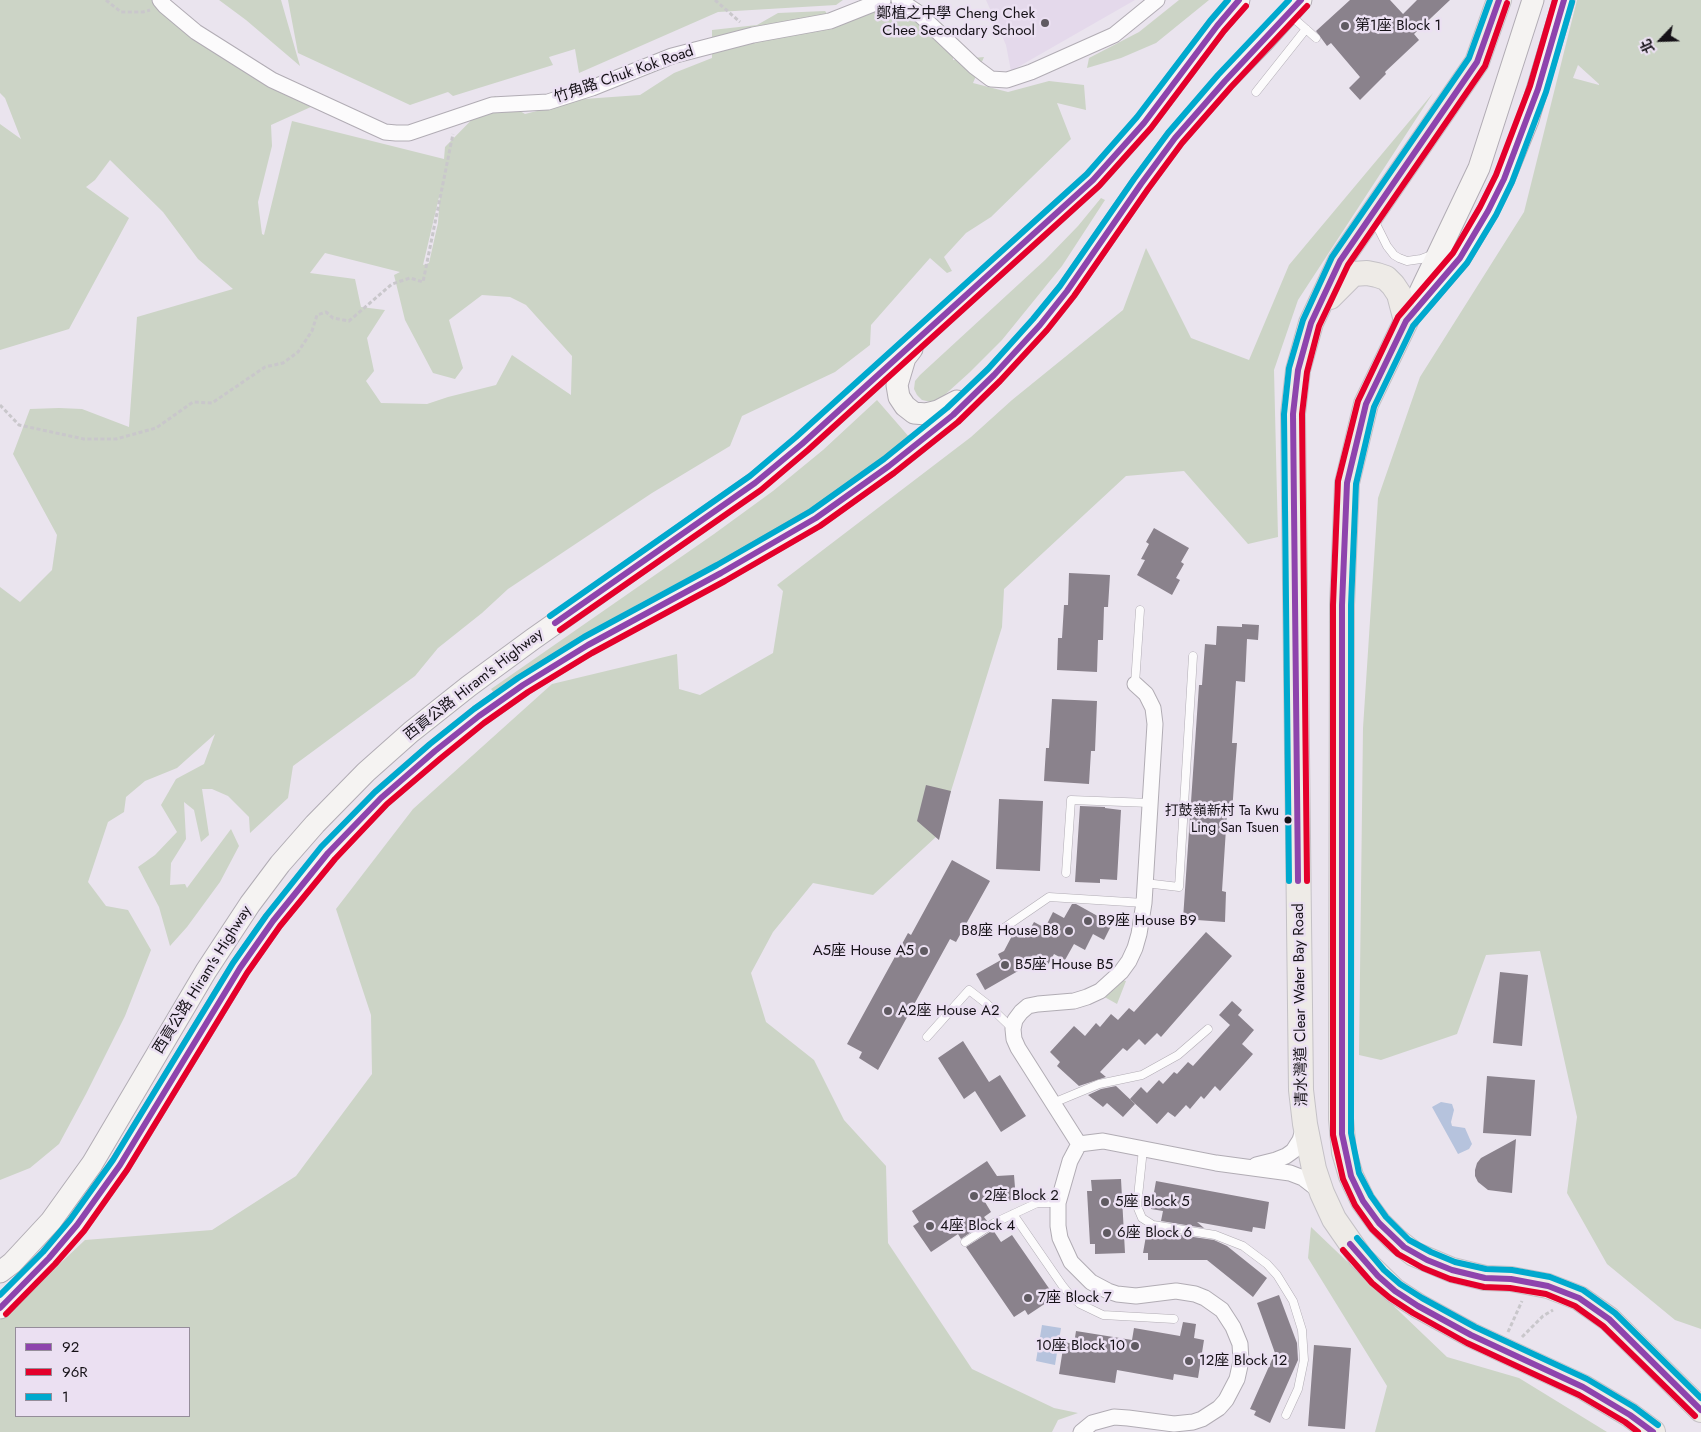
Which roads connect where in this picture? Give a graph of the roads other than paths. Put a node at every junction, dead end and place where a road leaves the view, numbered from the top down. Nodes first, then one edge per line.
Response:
1 (884, 0) edge
2 (899, 0) edge
3 (1158, 0) edge
4 (1239, 0) edge
5 (1499, 0) edge
6 (1533, 0) edge
7 (1564, 0) edge
8 (163, 3) edge
9 (1292, 5) edge
10 (1306, 29) junction
11 (1316, 38) dead end
12 (1256, 92) dead end
13 (1373, 213) junction
14 (1438, 253) junction
15 (1406, 321) junction
16 (1311, 323) junction
17 (919, 338) junction
18 (994, 375) junction
19 (1140, 610) dead end
20 (1193, 656) dead end
21 (1135, 684) joint
22 (1150, 803) junction
23 (1066, 873) dead end
24 (1145, 883) junction
25 (1144, 903) junction
26 (1001, 930) dead end
27 (1013, 1029) junction
28 (1208, 1029) dead end
29 (928, 1037) dead end
30 (1053, 1103) junction
31 (1305, 1124) junction
32 (1079, 1144) junction
33 (1143, 1149) junction
34 (1247, 1167) junction
35 (1322, 1193) junction
36 (1058, 1203) junction
37 (1013, 1214) junction
38 (965, 1242) dead end
39 (4, 1269) edge
40 (8, 1301) edge
41 (1174, 1319) dead end
42 (1701, 1410) edge
43 (1286, 1415) dead end
44 (1081, 1432) edge
45 (1654, 1432) edge

1 - 8 street, 竹角路 Chuk Kok Road
2 - 3 street
4 - 17 main road, 西貢公路 Hiram's Highway
5 - 13 main road, 清水灣道 Clear Water Bay Road
6 - 14 main road
7 - 15 main road
9 - 10 lane
9 - 18 main road, 西貢公路 Hiram's Highway
10 - 11 lane
10 - 12 lane
13 - 14 lane
13 - 16 main road, 清水灣道 Clear Water Bay Road
14 - 15 main road
15 - 16 main road
15 - 42 main road
16 - 31 main road, 清水灣道 Clear Water Bay Road
17 - 18 main road
17 - 39 main road, 西貢公路 Hiram's Highway
18 - 40 main road, 西貢公路 Hiram's Highway
19 - 21 lane
20 - 24 lane
21 - 22 street
22 - 23 lane
22 - 24 street
24 - 25 street
25 - 26 lane
25 - 27 street
27 - 29 lane
27 - 30 street
28 - 30 lane
30 - 32 street
31 - 34 street
31 - 35 main road, 清水灣道 Clear Water Bay Road
32 - 33 street
32 - 36 street
33 - 34 street
33 - 43 lane
34 - 35 street
35 - 45 main road, 清水灣道 Clear Water Bay Road
36 - 37 lane
36 - 44 street
37 - 38 lane
37 - 41 lane

